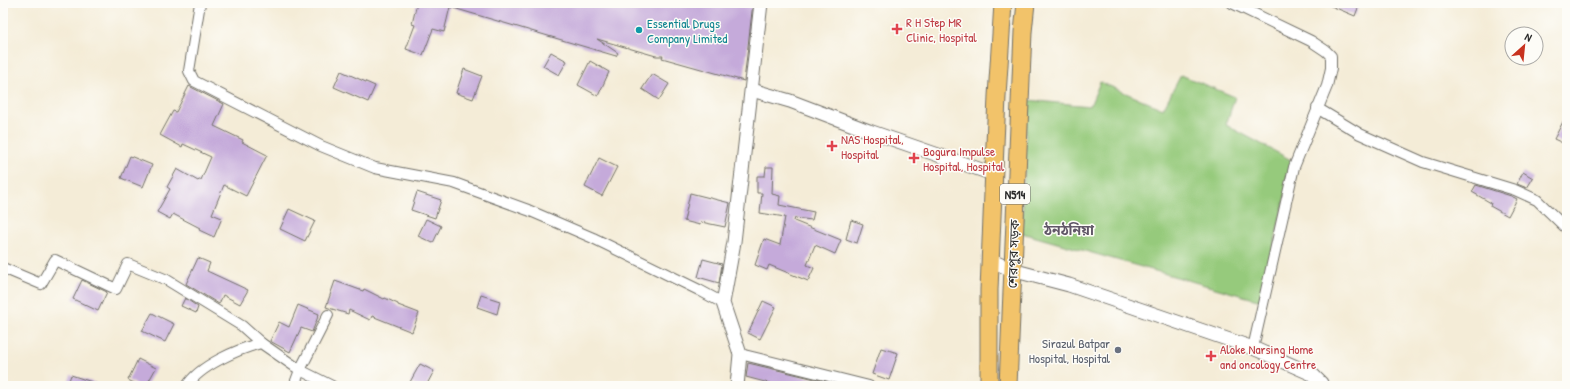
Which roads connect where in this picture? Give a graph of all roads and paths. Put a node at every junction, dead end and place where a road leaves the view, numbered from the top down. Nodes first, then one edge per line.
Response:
1 (200, 3) edge
2 (761, 3) edge
3 (1003, 3) edge
4 (1026, 3) edge
5 (1232, 3) edge
6 (752, 90) junction
7 (1317, 108) junction
8 (993, 174) junction
9 (1567, 229) edge
10 (990, 260) junction
11 (3, 268) edge
12 (1012, 270) junction
13 (723, 303) junction
14 (328, 315) dead end
15 (260, 343) junction
16 (1253, 348) junction
17 (740, 354) junction
18 (300, 370) junction
19 (187, 386) edge
20 (294, 386) edge
21 (332, 386) edge
22 (737, 386) edge
23 (868, 386) edge
24 (989, 386) edge
25 (1008, 386) edge
26 (1322, 386) edge

1 - 13 street
2 - 6 street
3 - 8 highway, শেরপুর সড়ক / N514
4 - 12 highway, শেরপুর সড়ক / N514
5 - 7 street
6 - 8 street
6 - 13 street
7 - 9 street
7 - 16 street
8 - 10 highway, শেরপুর সড়ক / N514
10 - 12 street
10 - 24 highway, শেরপুর সড়ক / N514
11 - 15 street
12 - 16 street
12 - 25 highway, শেরপুর সড়ক / N514
13 - 17 street
14 - 18 street
15 - 18 street
15 - 19 street
16 - 26 street
17 - 22 street
17 - 23 street
18 - 20 street
18 - 21 street

